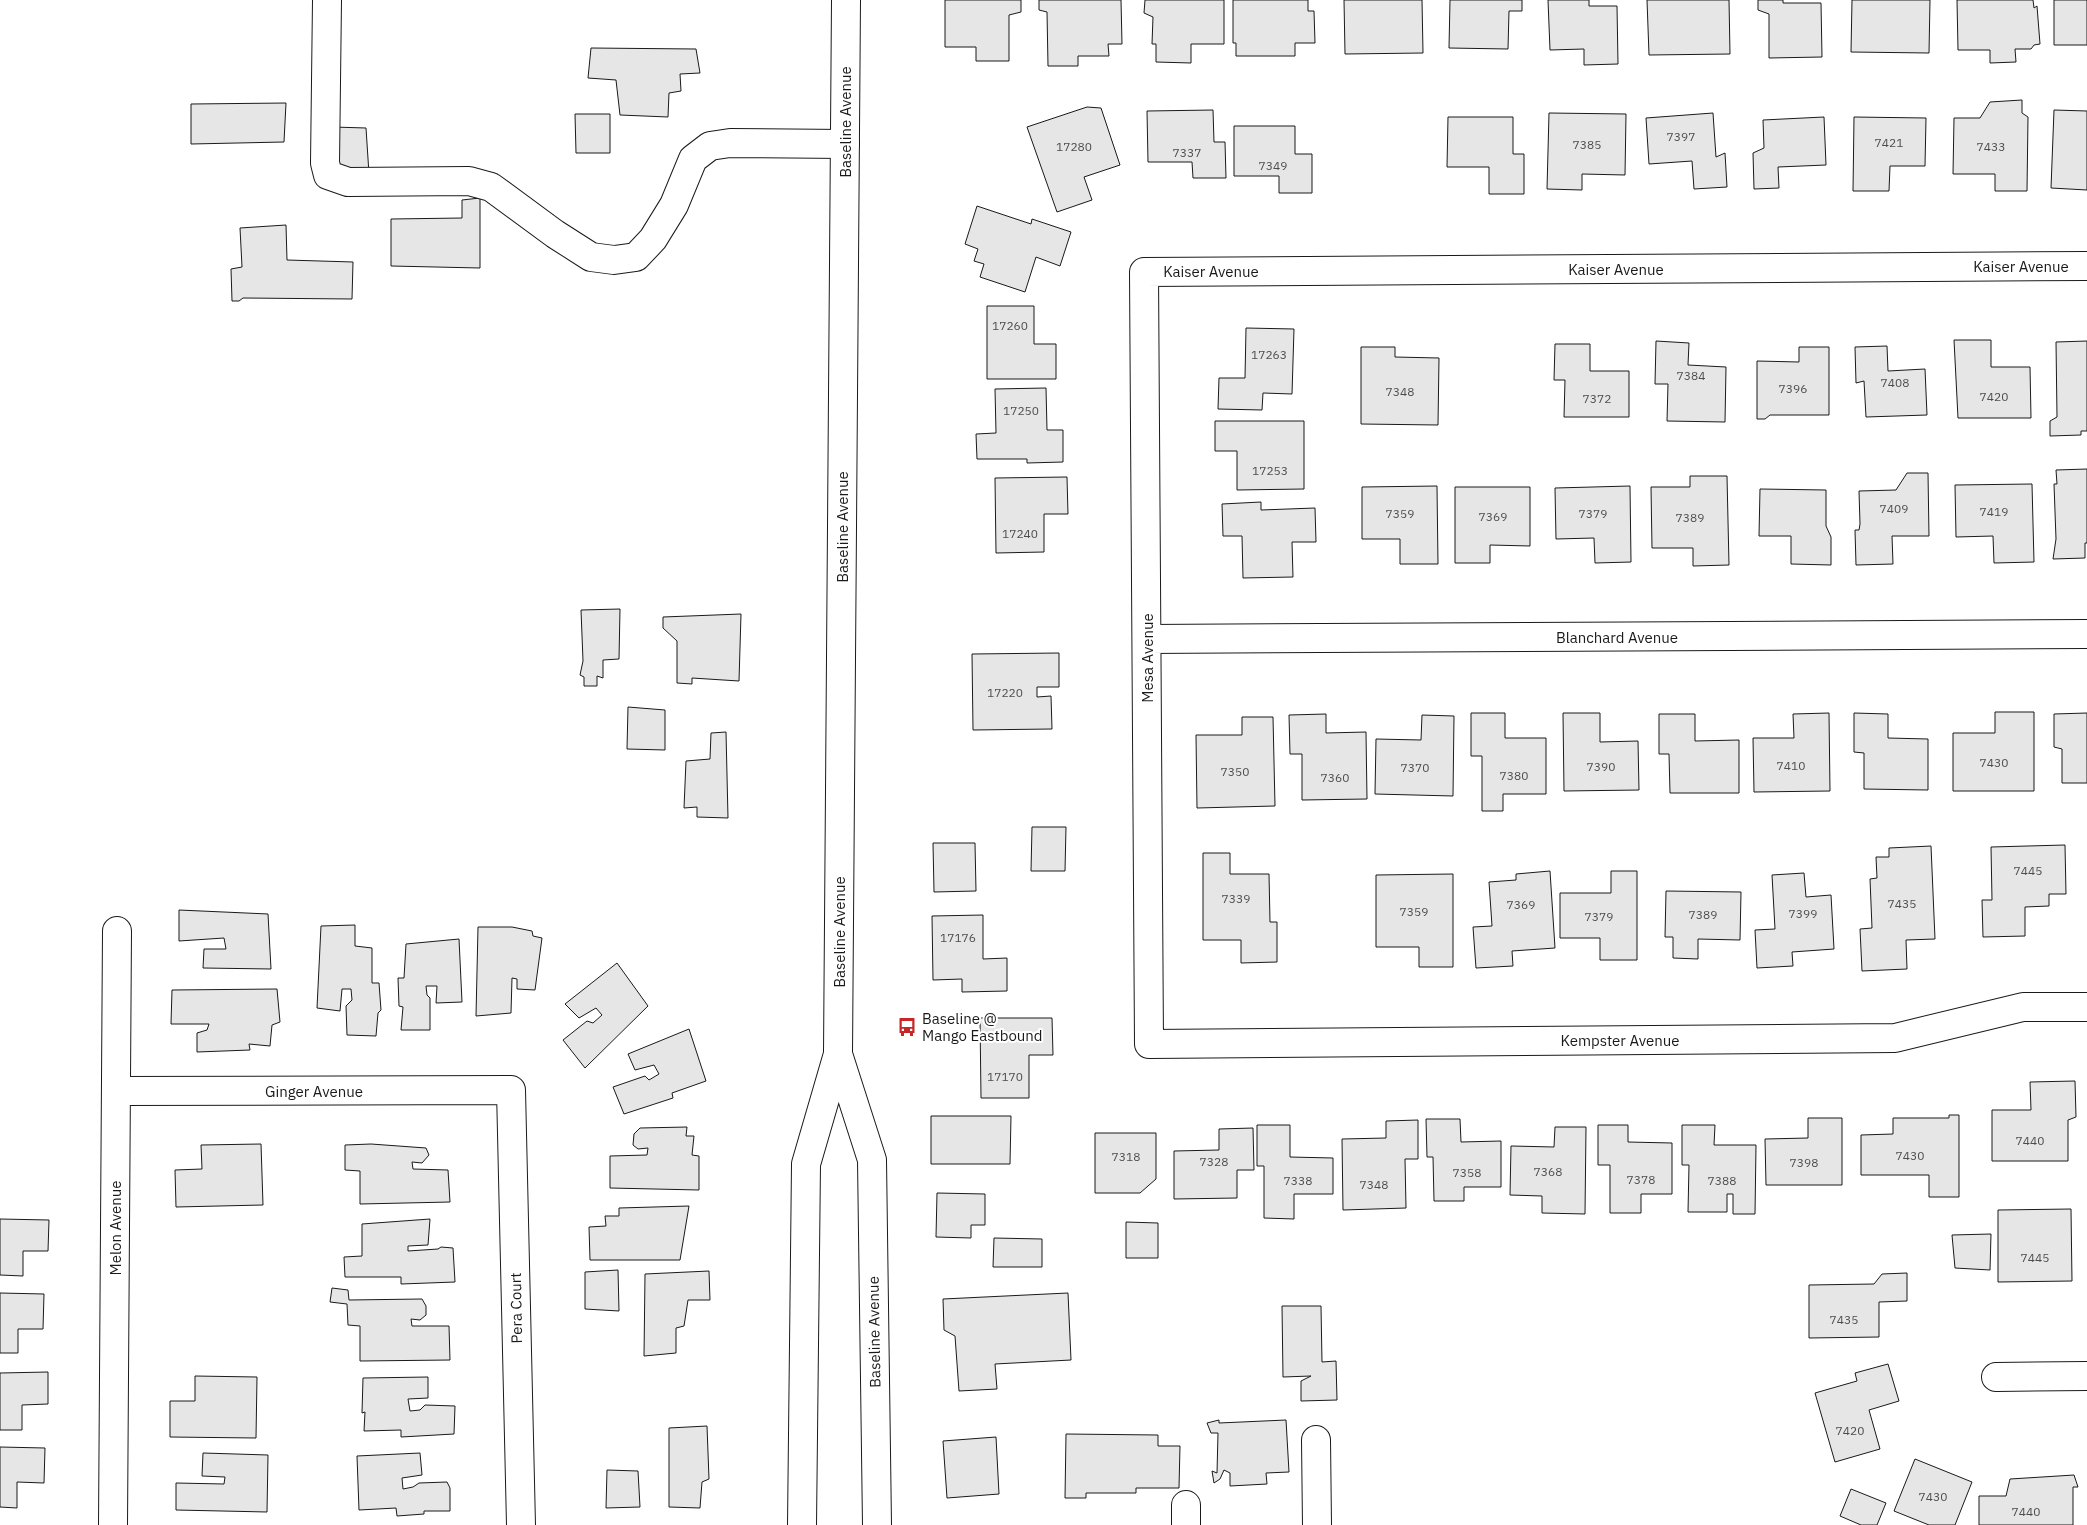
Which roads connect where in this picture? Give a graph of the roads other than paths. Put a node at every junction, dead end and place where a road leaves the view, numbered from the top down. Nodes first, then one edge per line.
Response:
1 (327, 0) edge
2 (846, 0) edge
3 (845, 144) junction
4 (2087, 266) edge
5 (1144, 272) joint
6 (2087, 634) edge
7 (1147, 639) junction
8 (117, 931) dead end
9 (2087, 1007) edge
10 (1149, 1044) joint
11 (838, 1054) junction
12 (511, 1090) joint
13 (116, 1091) junction
14 (2087, 1376) edge
15 (1996, 1377) dead end
16 (1316, 1440) dead end
17 (113, 1525) edge
18 (522, 1525) edge
19 (802, 1525) edge
20 (877, 1525) edge
21 (1317, 1525) edge

1 - 3 street
2 - 3 street, Baseline Avenue
3 - 11 street, Baseline Avenue
4 - 5 street, Kaiser Avenue
5 - 7 street, Mesa Avenue
6 - 7 street, Blanchard Avenue
7 - 10 street, Mesa Avenue
8 - 13 street, Melon Avenue
9 - 10 street, Kempster Avenue
11 - 19 street, Baseline Avenue
11 - 20 street, Baseline Avenue
12 - 13 street, Ginger Avenue
12 - 18 street, Pera Court
13 - 17 street, Melon Avenue
14 - 15 street
16 - 21 street

